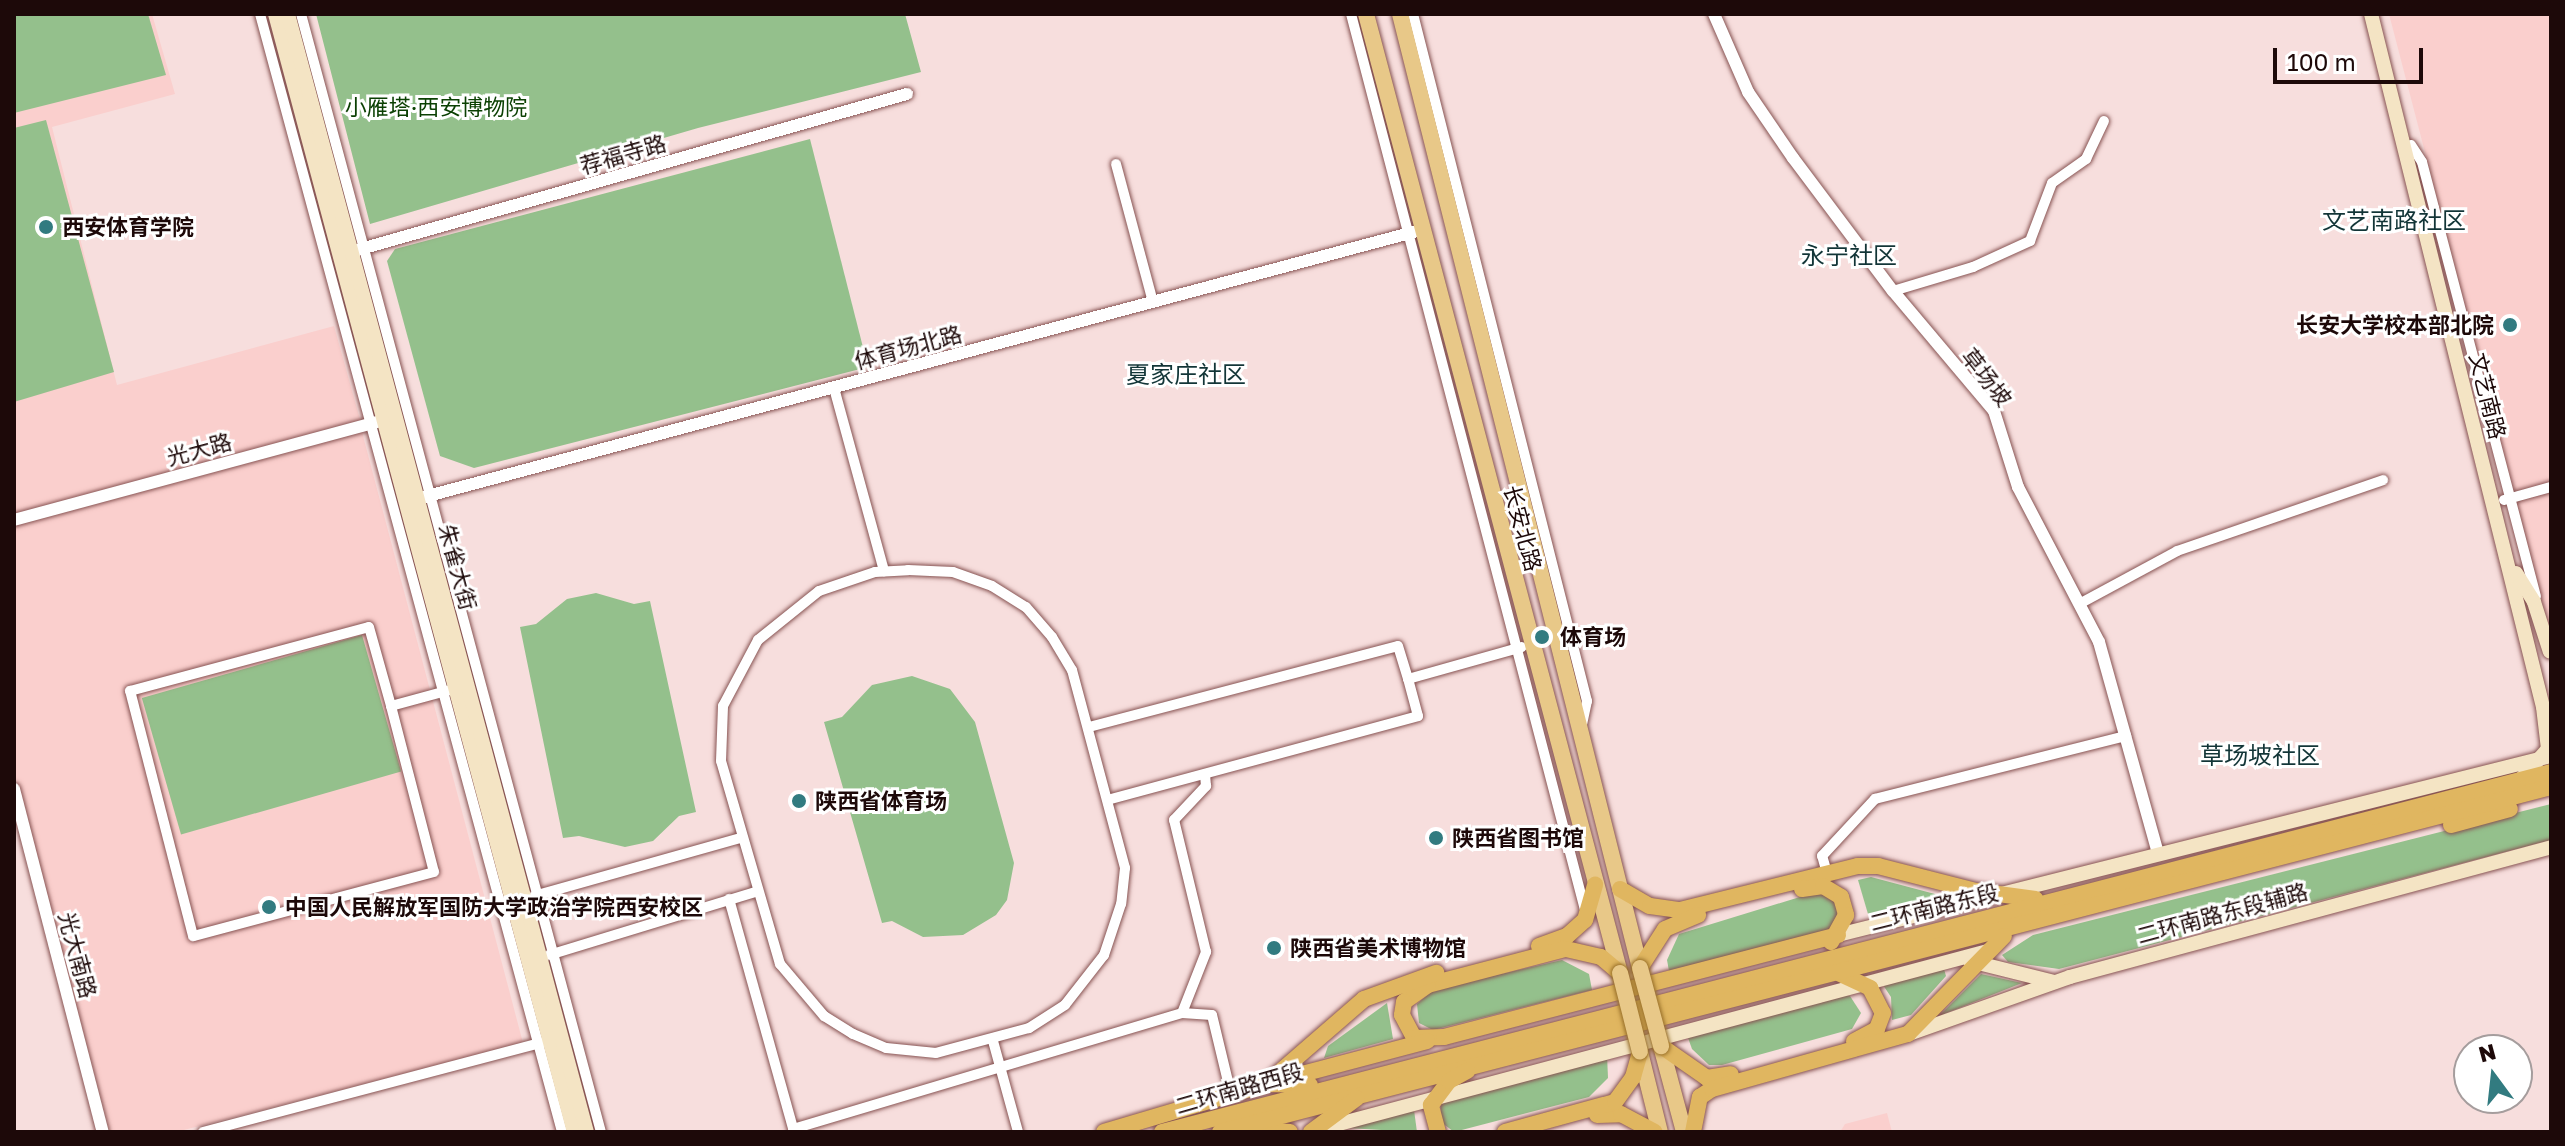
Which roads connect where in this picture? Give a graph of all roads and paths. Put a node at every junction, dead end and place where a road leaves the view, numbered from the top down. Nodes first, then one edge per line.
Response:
1 (260, 14) edge
2 (275, 14) edge
3 (288, 14) edge
4 (301, 14) edge
5 (1351, 14) edge
6 (1366, 14) edge
7 (1400, 14) edge
8 (1413, 14) edge
9 (1714, 14) edge
10 (2371, 14) edge
11 (2379, 14) edge
12 (907, 94) dead end
13 (2104, 121) dead end
14 (1116, 164) dead end
15 (1414, 232) junction
16 (357, 250) junction
17 (1893, 291) junction
18 (1153, 302) junction
19 (834, 388) junction
20 (383, 420) junction
21 (2383, 480) dead end
22 (2551, 487) edge
23 (418, 499) junction
24 (2503, 500) junction
25 (14, 520) edge
26 (884, 571) junction
27 (2516, 573) junction
28 (2081, 603) junction
29 (1525, 646) junction
30 (2551, 654) edge
31 (1408, 679) junction
32 (449, 690) junction
33 (391, 706) junction
34 (2551, 708) edge
35 (1089, 727) junction
36 (1580, 734) junction
37 (2126, 736) junction
38 (2549, 761) edge
39 (1205, 775) junction
40 (2551, 787) edge
41 (14, 789) edge
42 (1111, 799) junction
43 (2551, 799) edge
44 (740, 838) junction
45 (2551, 847) edge
46 (2158, 854) junction
47 (1827, 873) junction
48 (1595, 884) junction
49 (1620, 889) junction
50 (755, 892) junction
51 (1993, 894) junction
52 (531, 897) junction
53 (729, 899) junction
54 (2057, 899) junction
55 (2102, 901) junction
56 (1587, 915) junction
57 (2064, 921) junction
58 (1838, 935) junction
59 (2004, 936) junction
60 (547, 956) junction
61 (1976, 957) junction
62 (1805, 963) junction
63 (1640, 968) junction
64 (1620, 973) junction
65 (1840, 973) junction
66 (2055, 982) junction
67 (1863, 983) junction
68 (1182, 1013) junction
69 (1908, 1034) junction
70 (1444, 1037) junction
71 (993, 1041) junction
72 (544, 1042) junction
73 (1661, 1046) junction
74 (1640, 1052) junction
75 (1489, 1060) junction
76 (1002, 1071) junction
77 (1266, 1084) junction
78 (1328, 1085) junction
79 (1365, 1092) junction
80 (1438, 1093) junction
81 (1231, 1094) junction
82 (1225, 1130) edge
83 (793, 1131) edge
84 (103, 1132) edge
85 (203, 1132) edge
86 (562, 1132) edge
87 (574, 1132) edge
88 (587, 1132) edge
89 (601, 1132) edge
90 (1018, 1132) edge
91 (1104, 1132) edge
92 (1162, 1132) edge
93 (1290, 1132) edge
94 (1311, 1132) edge
95 (1438, 1132) edge
96 (1505, 1132) edge
97 (1533, 1132) edge
98 (1658, 1132) edge
99 (1684, 1132) edge
100 (1693, 1132) edge

1 - 20 street
2 - 20 main road, 朱雀大街
3 - 16 main road, 朱雀大街
4 - 16 street
5 - 15 street
6 - 15 main road, 长安北路
7 - 36 main road, 长安北路
8 - 36 street
9 - 17 street, 草场坡
10 - 38 main road, 文艺南路
11 - 24 main road, 文艺南路
12 - 16 street, 荐福寺路
13 - 17 street
14 - 18 street
15 - 18 street, 体育场北路
15 - 29 main road, 长安北路
16 - 20 main road, 朱雀大街
16 - 23 street
17 - 28 street, 草场坡
18 - 19 street, 体育场北路
19 - 23 street, 体育场北路
19 - 26 street
20 - 23 main road, 朱雀大街
20 - 25 street, 光大路
20 - 32 street
21 - 28 street
22 - 24 street
23 - 32 main road, 朱雀大街
23 - 52 main road, 朱雀大街
24 - 27 main road, 文艺南路
24 - 30 street
26 - 35 street
26 - 44 street
27 - 30 main road
27 - 34 main road, 文艺南路
28 - 37 street, 草场坡
29 - 31 street
29 - 48 main road, 长安北路
29 - 56 street
31 - 35 street
31 - 39 street
32 - 33 street
32 - 72 main road, 朱雀大街
33 - 33 street
35 - 42 street
36 - 49 main road, 长安北路
37 - 46 street, 草场坡
37 - 47 street
38 - 46 main road
38 - 54 highway, 二环南路东段
39 - 42 street
39 - 68 street
40 - 55 highway, 二环南路东段
41 - 84 street, 光大南路
42 - 71 street
43 - 57 highway
44 - 50 street
44 - 52 street
45 - 66 main road, 二环南路东段辅路
46 - 51 main road
47 - 49 highway
47 - 51 highway
48 - 56 highway
48 - 64 main road, 长安北路
49 - 63 main road, 长安北路
50 - 53 street
50 - 71 street
51 - 54 highway
51 - 58 main road
52 - 60 main road, 朱雀大街
53 - 60 street
53 - 83 street
54 - 62 highway, 二环南路东段
55 - 57 highway
55 - 65 highway, 二环南路东段
56 - 77 highway
57 - 59 highway
58 - 62 highway
58 - 63 highway
58 - 70 highway
59 - 61 highway
59 - 65 highway
60 - 88 main road, 朱雀大街
60 - 89 street
61 - 66 main road
61 - 67 main road
61 - 69 highway
62 - 78 highway, 二环南路东段
63 - 73 main road, 长安北路, bridge
64 - 70 highway
64 - 74 main road, 长安北路, bridge
65 - 67 highway
65 - 75 highway, 二环南路东段
66 - 69 main road, 二环南路东段辅路
67 - 73 highway
67 - 80 main road
68 - 76 street
68 - 81 street
69 - 100 highway
70 - 77 highway
71 - 76 street
72 - 85 street
72 - 86 street
72 - 87 main road, 朱雀大街
73 - 99 main road, 长安北路
74 - 96 highway
74 - 98 main road, 长安北路
75 - 79 highway, 二环南路东段
75 - 80 highway
76 - 83 street
76 - 90 street
77 - 78 highway
77 - 81 highway
78 - 92 highway, 二环南路西段
79 - 82 highway, 二环南路西段
79 - 94 highway
80 - 94 main road
80 - 95 highway
81 - 91 highway
82 - 93 highway
97 - 98 highway

